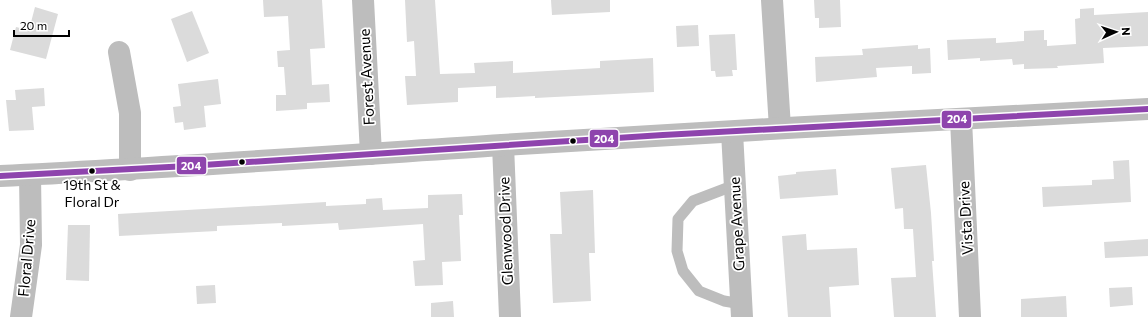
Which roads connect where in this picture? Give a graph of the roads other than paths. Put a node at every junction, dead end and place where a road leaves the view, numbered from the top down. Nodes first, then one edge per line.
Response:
1 (363, 0) edge
2 (772, 0) edge
3 (119, 52) dead end
4 (1148, 109) edge
5 (961, 119) junction
6 (780, 128) junction
7 (732, 132) junction
8 (503, 145) junction
9 (371, 154) junction
10 (130, 170) junction
11 (30, 175) junction
12 (0, 176) edge
13 (735, 185) junction
14 (742, 310) edge
15 (21, 317) edge
16 (510, 317) edge
17 (970, 317) edge

1 - 9 street, Forest Avenue
2 - 6 street
3 - 10 street
4 - 5 street
5 - 6 street
5 - 17 street, Vista Drive
6 - 7 street
7 - 8 street
7 - 13 street, Grape Avenue
8 - 9 street
8 - 16 street, Glenwood Drive
9 - 10 street
10 - 11 street
11 - 12 street
11 - 15 street, Floral Drive
13 - 14 street, Grape Avenue
13 - 14 lane

